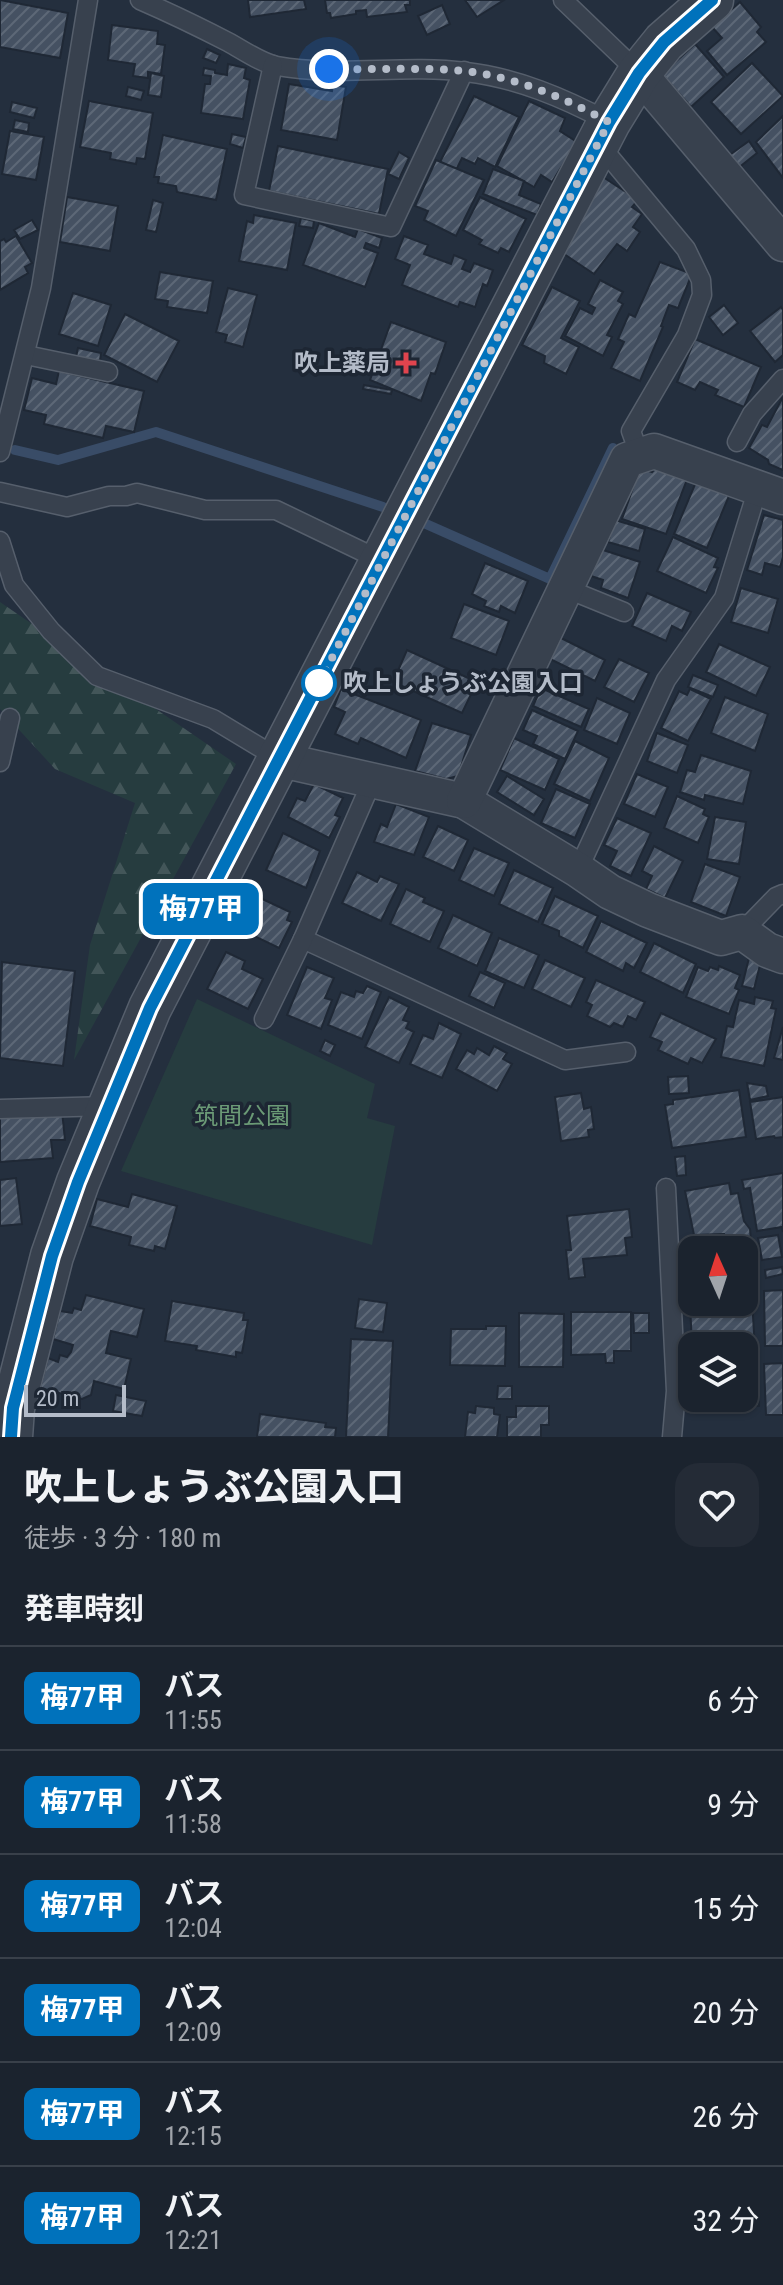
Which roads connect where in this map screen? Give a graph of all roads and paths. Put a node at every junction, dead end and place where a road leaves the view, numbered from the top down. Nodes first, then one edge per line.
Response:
1 (88, 0) edge
2 (140, 0) edge
3 (563, 0) edge
4 (712, 0) edge
5 (273, 65) junction
6 (464, 71) junction
7 (639, 73) junction
8 (604, 133) junction
9 (783, 244) edge
10 (26, 355) junction
11 (108, 372) dead end
12 (783, 379) edge
13 (737, 442) dead end
14 (0, 452) edge
15 (640, 456) junction
16 (0, 492) edge
17 (770, 492) edge
18 (0, 541) edge
19 (382, 561) junction
20 (565, 588) junction
21 (624, 612) dead end
22 (10, 718) dead end
23 (281, 760) junction
24 (0, 762) edge
25 (372, 781) junction
26 (464, 801) junction
27 (578, 870) junction
28 (783, 894) edge
29 (742, 932) junction
30 (303, 939) junction
31 (783, 956) edge
32 (264, 1019) dead end
33 (626, 1052) dead end
34 (109, 1106) junction
35 (0, 1109) edge
36 (666, 1188) dead end
37 (11, 1437) edge
38 (672, 1437) edge

1 - 10 lane
2 - 5 lane
3 - 7 lane
4 - 7 street
5 - 6 lane
5 - 6 lane
6 - 8 lane
7 - 8 street
7 - 9 street
8 - 15 lane
8 - 19 street
10 - 11 lane
10 - 14 lane
12 - 13 lane
15 - 17 street
15 - 20 street
16 - 19 lane
17 - 27 lane
18 - 23 lane
19 - 23 street
20 - 21 lane
20 - 26 street
22 - 24 lane
23 - 25 street
23 - 34 street
25 - 26 street
25 - 30 lane
26 - 27 street
27 - 29 street
28 - 29 lane
29 - 31 street
30 - 32 lane
30 - 33 lane
34 - 35 lane
34 - 37 street
36 - 38 lane

